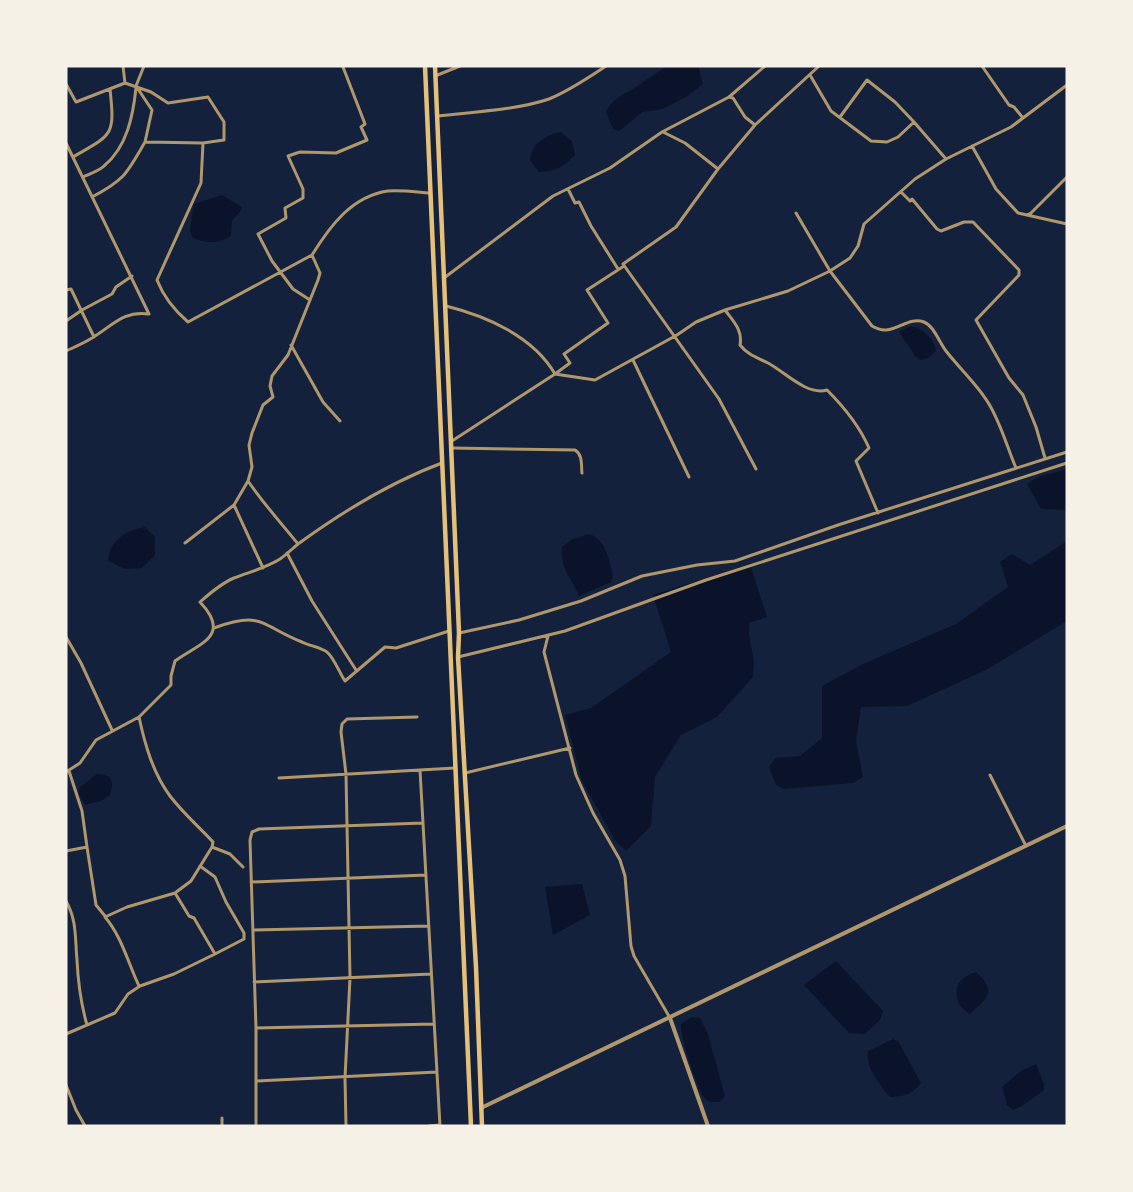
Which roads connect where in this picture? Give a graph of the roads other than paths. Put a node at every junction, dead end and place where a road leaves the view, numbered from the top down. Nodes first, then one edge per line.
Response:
1 (123, 66) edge
2 (144, 66) edge
3 (344, 66) edge
4 (425, 66) edge
5 (435, 66) edge
6 (460, 66) edge
7 (595, 66) edge
8 (606, 66) edge
9 (765, 66) edge
10 (819, 66) edge
11 (982, 66) edge
12 (599, 71) junction
13 (810, 75) junction
14 (435, 76) junction
15 (125, 83) junction
16 (66, 84) edge
17 (1067, 85) edge
18 (136, 86) junction
19 (110, 89) junction
20 (729, 97) junction
21 (437, 117) junction
22 (840, 118) junction
23 (1023, 118) junction
24 (914, 122) junction
25 (755, 125) junction
26 (663, 132) junction
27 (145, 142) junction
28 (66, 143) edge
29 (203, 143) junction
30 (972, 146) junction
31 (73, 157) junction
32 (946, 159) junction
33 (718, 169) junction
34 (82, 177) junction
35 (1067, 177) edge
36 (568, 189) junction
37 (901, 192) junction
38 (431, 194) junction
39 (92, 198) junction
40 (796, 213) dead end
41 (1026, 215) junction
42 (1067, 224) edge
43 (312, 255) junction
44 (624, 266) junction
45 (618, 269) junction
46 (830, 271) junction
47 (280, 272) junction
48 (132, 276) junction
49 (444, 278) junction
50 (66, 290) edge
51 (310, 300) junction
52 (445, 306) junction
53 (725, 309) junction
54 (82, 310) junction
55 (66, 321) edge
56 (94, 337) junction
57 (673, 337) junction
58 (291, 345) junction
59 (66, 351) edge
60 (633, 359) junction
61 (555, 374) junction
62 (340, 421) dead end
63 (450, 445) junction
64 (1067, 452) edge
65 (1046, 459) junction
66 (442, 463) junction
67 (1067, 463) edge
68 (1016, 468) junction
69 (756, 469) dead end
70 (582, 473) dead end
71 (689, 477) dead end
72 (248, 481) junction
73 (234, 505) junction
74 (878, 513) junction
75 (185, 543) dead end
76 (298, 544) junction
77 (287, 553) junction
78 (263, 568) junction
79 (214, 628) junction
80 (449, 631) junction
81 (459, 633) junction
82 (549, 635) junction
83 (66, 637) edge
84 (458, 657) junction
85 (356, 670) junction
86 (139, 717) junction
87 (417, 717) dead end
88 (112, 730) junction
89 (570, 748) junction
90 (455, 768) junction
91 (420, 770) junction
92 (68, 771) edge
93 (465, 773) junction
94 (346, 774) junction
95 (990, 775) dead end
96 (279, 778) dead end
97 (423, 823) junction
98 (347, 826) junction
99 (1067, 826) edge
100 (1026, 846) junction
101 (87, 847) junction
102 (212, 847) junction
103 (66, 851) edge
104 (200, 866) junction
105 (243, 867) dead end
106 (426, 875) junction
107 (348, 878) junction
108 (251, 882) junction
109 (175, 893) junction
110 (66, 901) edge
111 (105, 917) junction
112 (429, 926) junction
113 (349, 929) junction
114 (253, 930) junction
115 (214, 954) junction
116 (431, 974) junction
117 (350, 978) junction
118 (254, 982) junction
119 (140, 986) junction
120 (670, 1018) junction
121 (434, 1024) junction
122 (87, 1025) junction
123 (348, 1025) junction
124 (256, 1028) junction
125 (66, 1034) edge
126 (437, 1072) junction
127 (345, 1078) junction
128 (257, 1081) junction
129 (66, 1085) edge
130 (481, 1108) junction
131 (222, 1118) dead end
132 (440, 1125) edge
133 (85, 1126) edge
134 (222, 1126) edge
135 (256, 1126) edge
136 (346, 1126) edge
137 (429, 1126) edge
138 (471, 1126) edge
139 (482, 1126) edge
140 (708, 1126) edge

1 - 15 street
2 - 18 street
3 - 47 street
4 - 38 highway
5 - 14 highway
6 - 14 street
7 - 12 street
8 - 12 street
9 - 20 street
10 - 13 street
11 - 23 street
12 - 21 street
13 - 22 street
13 - 25 street
14 - 21 highway
15 - 18 street
15 - 19 street
16 - 19 street
17 - 23 street
18 - 27 street
18 - 29 street
18 - 34 street
19 - 31 street
20 - 25 street
20 - 26 street
21 - 49 highway
22 - 24 street
22 - 24 street
23 - 30 street
24 - 32 street
25 - 33 street
26 - 33 street
26 - 36 street
27 - 29 street
27 - 39 street
28 - 31 street
29 - 47 street
30 - 32 street
30 - 41 street
31 - 34 street
32 - 37 street
33 - 44 street
34 - 39 street
35 - 41 street
36 - 45 street
36 - 49 street
37 - 46 street
37 - 65 street
38 - 43 street
38 - 66 highway
39 - 48 street
40 - 46 street
41 - 42 street
43 - 47 street
43 - 51 street
44 - 45 street
44 - 57 street
45 - 61 street
46 - 53 street
46 - 68 street
47 - 51 street
48 - 54 street
48 - 56 street
49 - 52 highway
50 - 54 street
51 - 58 street
52 - 61 street
52 - 63 highway
53 - 57 street
53 - 74 street
54 - 55 street
54 - 56 street
56 - 59 street
57 - 60 street
57 - 69 street
58 - 62 street
58 - 72 street
60 - 61 street
60 - 71 street
61 - 63 street
63 - 70 street
63 - 81 highway
64 - 65 street
65 - 68 street
66 - 76 street
66 - 80 highway
67 - 82 street
68 - 74 street
72 - 73 street
72 - 76 street
73 - 75 street
73 - 78 street
74 - 81 street
76 - 77 street
77 - 78 street
77 - 85 street
78 - 79 street
79 - 85 street
79 - 86 street
80 - 85 street
80 - 90 highway
81 - 84 highway
82 - 84 street
82 - 89 street
83 - 88 street
84 - 93 highway
86 - 88 street
86 - 102 street
87 - 94 street
88 - 92 street
89 - 93 street
89 - 120 street
90 - 91 street
90 - 138 highway
91 - 94 street
91 - 97 street
92 - 101 street
93 - 130 highway
94 - 96 street
94 - 98 street
95 - 100 street
97 - 98 street
97 - 106 street
98 - 107 street
98 - 108 street
99 - 100 street
100 - 120 street
101 - 103 street
101 - 111 street
102 - 104 street
102 - 105 street
104 - 109 street
104 - 115 street
106 - 107 street
106 - 112 street
107 - 108 street
107 - 113 street
108 - 114 street
109 - 111 street
109 - 115 street
110 - 122 street
111 - 119 street
112 - 113 street
112 - 116 street
113 - 114 street
113 - 117 street
114 - 118 street
115 - 119 street
116 - 117 street
116 - 121 street
117 - 118 street
117 - 123 street
118 - 124 street
119 - 122 street
120 - 130 street
120 - 140 street
121 - 123 street
121 - 126 street
122 - 125 street
123 - 124 street
123 - 127 street
124 - 128 street
126 - 127 street
126 - 132 street
127 - 128 street
127 - 136 street
128 - 135 street
129 - 133 street
130 - 139 highway
131 - 134 street
132 - 137 street

